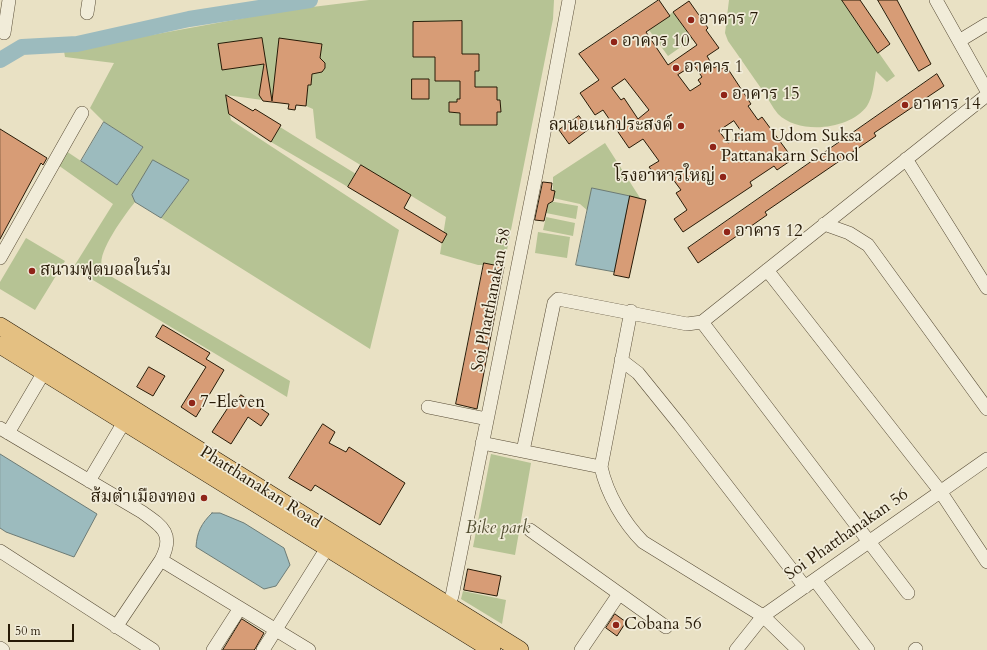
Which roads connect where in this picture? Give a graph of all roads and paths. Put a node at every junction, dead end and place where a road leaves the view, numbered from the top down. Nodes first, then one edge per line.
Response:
1 (9, 0) edge
2 (88, 0) edge
3 (569, 0) edge
4 (936, 0) edge
5 (87, 13) dead end
6 (987, 24) edge
7 (4, 33) dead end
8 (959, 41) junction
9 (987, 91) edge
10 (987, 95) edge
11 (82, 113) dead end
12 (906, 159) junction
13 (824, 224) junction
14 (0, 258) edge
15 (768, 270) junction
16 (987, 288) edge
17 (631, 311) junction
18 (702, 322) junction
19 (0, 326) edge
20 (0, 345) edge
21 (622, 360) junction
22 (44, 372) junction
23 (87, 390) junction
24 (428, 407) dead end
25 (987, 409) edge
26 (487, 419) junction
27 (124, 422) junction
28 (4, 430) edge
29 (482, 443) junction
30 (524, 451) junction
31 (987, 459) edge
32 (601, 467) junction
33 (88, 480) junction
34 (940, 491) junction
35 (530, 530) dead end
36 (331, 532) junction
37 (868, 541) junction
38 (327, 548) junction
39 (0, 551) edge
40 (161, 560) junction
41 (987, 562) edge
42 (810, 584) junction
43 (908, 593) dead end
44 (619, 594) junction
45 (240, 608) junction
46 (444, 612) junction
47 (763, 616) junction
48 (116, 627) junction
49 (666, 628) dead end
50 (276, 630) junction
51 (0, 648) edge
52 (3, 650) edge
53 (153, 650) edge
54 (213, 650) edge
55 (263, 650) edge
56 (309, 650) edge
57 (492, 650) edge
58 (520, 650) edge
59 (581, 650) edge
60 (736, 650) edge
61 (798, 650) edge
62 (868, 650) edge

1 - 7 street
2 - 5 street
3 - 26 street, Soi Phatthanakan 58
4 - 8 street
6 - 8 street
8 - 9 street
10 - 12 street
11 - 14 street
12 - 13 street
12 - 16 street
13 - 15 street
13 - 25 street
15 - 18 street
15 - 34 street
17 - 18 street
17 - 21 street
17 - 30 street
18 - 37 street
19 - 23 main road, Phatthanakan Road
20 - 22 main road, Phatthanakan Road
21 - 32 street
21 - 42 street
22 - 23 main road, Phatthanakan Road
22 - 28 street
23 - 27 main road, Phatthanakan Road
23 - 36 main road, Phatthanakan Road
24 - 26 street
26 - 29 street, Soi Phatthanakan 58
27 - 33 street
27 - 38 main road, Phatthanakan Road
28 - 33 street
29 - 30 street
29 - 46 street, Soi Phatthanakan 58
30 - 32 street
31 - 34 street, Soi Phatthanakan 56
32 - 47 street
33 - 40 street
34 - 37 street, Soi Phatthanakan 56
34 - 41 street
35 - 44 street
36 - 38 main road
36 - 46 main road, Phatthanakan Road
37 - 42 street, Soi Phatthanakan 56
37 - 43 street
38 - 46 main road, Phatthanakan Road
38 - 50 street
39 - 48 street
40 - 45 street
40 - 48 street
42 - 47 street, Soi Phatthanakan 56
42 - 62 street
44 - 49 street
44 - 59 street
45 - 50 street
45 - 54 street
46 - 57 main road, Phatthanakan Road
46 - 58 main road, Phatthanakan Road
47 - 60 street, Soi Phatthanakan 56
47 - 61 street
48 - 53 street
50 - 55 street
50 - 56 street
51 - 52 street

